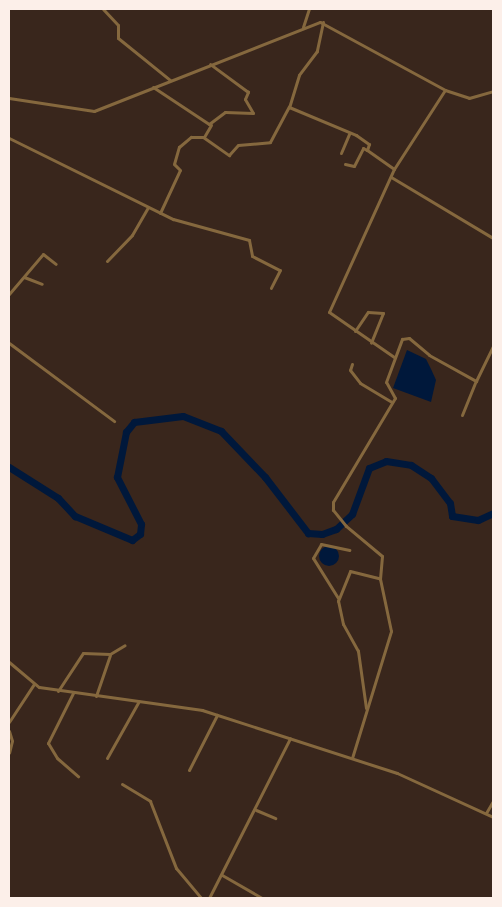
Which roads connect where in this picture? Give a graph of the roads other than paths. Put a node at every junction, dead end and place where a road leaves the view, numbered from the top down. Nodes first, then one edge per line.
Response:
1 (103, 9) edge
2 (309, 9) edge
3 (324, 22) junction
4 (303, 26) junction
5 (210, 64) junction
6 (169, 78) junction
7 (153, 87) junction
8 (445, 90) junction
9 (493, 91) edge
10 (9, 98) edge
11 (290, 107) junction
12 (212, 124) junction
13 (349, 134) junction
14 (9, 138) edge
15 (203, 138) junction
16 (367, 150) junction
17 (340, 153) dead end
18 (345, 164) dead end
19 (394, 169) junction
20 (391, 177) junction
21 (148, 207) junction
22 (160, 213) junction
23 (493, 238) edge
24 (107, 261) dead end
25 (56, 264) dead end
26 (24, 277) junction
27 (42, 284) dead end
28 (271, 288) dead end
29 (9, 294) edge
30 (355, 331) junction
31 (9, 343) edge
32 (371, 343) junction
33 (493, 346) edge
34 (394, 357) junction
35 (352, 364) dead end
36 (476, 381) junction
37 (392, 402) junction
38 (462, 415) dead end
39 (114, 421) dead end
40 (349, 550) dead end
41 (380, 579) junction
42 (338, 598) junction
43 (125, 645) dead end
44 (110, 654) junction
45 (9, 662) edge
46 (34, 684) junction
47 (58, 691) junction
48 (73, 693) junction
49 (96, 696) junction
50 (139, 701) junction
51 (366, 709) junction
52 (217, 715) junction
53 (9, 722) edge
54 (9, 731) edge
55 (290, 738) junction
56 (9, 753) edge
57 (107, 758) dead end
58 (352, 758) junction
59 (189, 770) dead end
60 (78, 776) dead end
61 (122, 784) dead end
62 (493, 801) edge
63 (256, 810) junction
64 (486, 814) junction
65 (493, 817) edge
66 (275, 818) dead end
67 (222, 875) junction
68 (202, 898) edge
69 (209, 898) edge
70 (262, 898) edge

1 - 6 street
2 - 4 street
3 - 4 street
3 - 8 street
3 - 11 street
4 - 5 street
5 - 6 street
5 - 12 street
6 - 7 street
7 - 10 street
7 - 12 street
8 - 9 street
8 - 19 street
11 - 13 street
11 - 15 street
12 - 15 street
13 - 16 street
13 - 17 street
14 - 21 street
15 - 22 street
16 - 18 street
16 - 19 street
19 - 20 street
20 - 23 street
20 - 30 street
21 - 22 street
21 - 24 street
22 - 28 street
25 - 26 street
26 - 27 street
26 - 29 street
30 - 32 street
30 - 32 street
31 - 39 street
32 - 34 street
33 - 36 street
34 - 36 street
34 - 37 street
35 - 37 street
36 - 38 street
37 - 41 street
40 - 42 street
41 - 42 street
41 - 51 street
42 - 51 street
43 - 44 street
44 - 47 street
44 - 49 street
45 - 46 street
46 - 47 street
46 - 53 street
47 - 48 street
48 - 49 street
48 - 60 street
49 - 50 street
50 - 52 street
50 - 57 street
51 - 58 street
52 - 55 street
52 - 59 street
54 - 56 street
55 - 58 street
55 - 63 street
58 - 64 street
61 - 68 street
62 - 64 street
63 - 66 street
63 - 67 street
64 - 65 street
67 - 69 street
67 - 70 street

